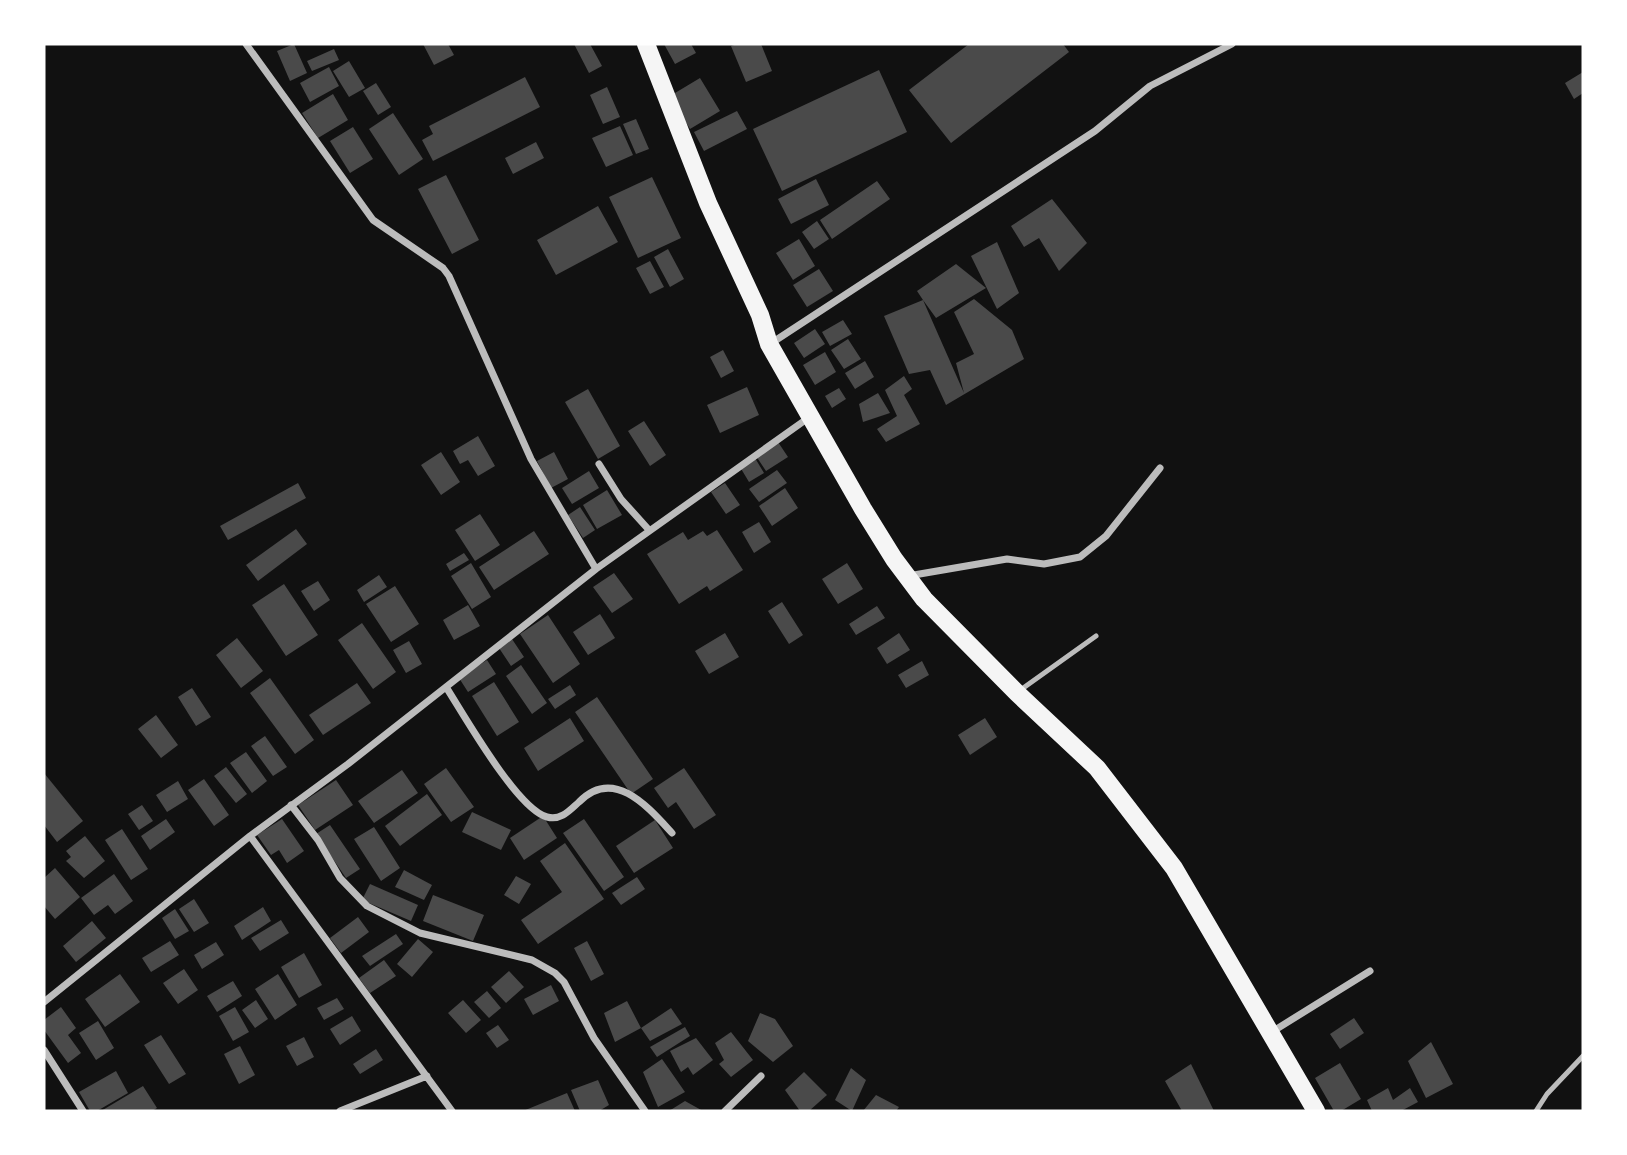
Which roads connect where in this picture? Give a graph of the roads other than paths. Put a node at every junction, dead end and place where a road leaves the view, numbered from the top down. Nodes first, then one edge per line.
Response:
1 (246, 44) edge
2 (646, 44) edge
3 (1233, 44) edge
4 (769, 344) junction
5 (811, 416) junction
6 (599, 464) dead end
7 (1160, 468) dead end
8 (649, 530) junction
9 (596, 569) junction
10 (907, 576) junction
11 (1096, 636) dead end
12 (446, 687) junction
13 (1017, 693) junction
14 (291, 805) junction
15 (672, 834) dead end
16 (250, 836) junction
17 (1370, 971) dead end
18 (44, 1002) edge
19 (1270, 1033) junction
20 (44, 1050) edge
21 (1583, 1056) edge
22 (426, 1076) junction
23 (761, 1076) dead end
24 (83, 1111) edge
25 (340, 1111) edge
26 (452, 1111) edge
27 (645, 1111) edge
28 (725, 1111) edge
29 (1316, 1111) edge
30 (1535, 1111) edge

1 - 9 street
2 - 4 highway
3 - 4 street
4 - 5 highway
5 - 8 street
5 - 10 highway
6 - 8 street
7 - 10 street
8 - 9 street
9 - 12 street
10 - 13 highway
11 - 13 lane
12 - 14 street
12 - 15 street
13 - 19 highway
14 - 16 street
14 - 27 street
16 - 18 street
16 - 22 street
17 - 19 street
19 - 29 highway
20 - 24 street
21 - 30 lane
22 - 25 street
22 - 26 street
23 - 28 street

